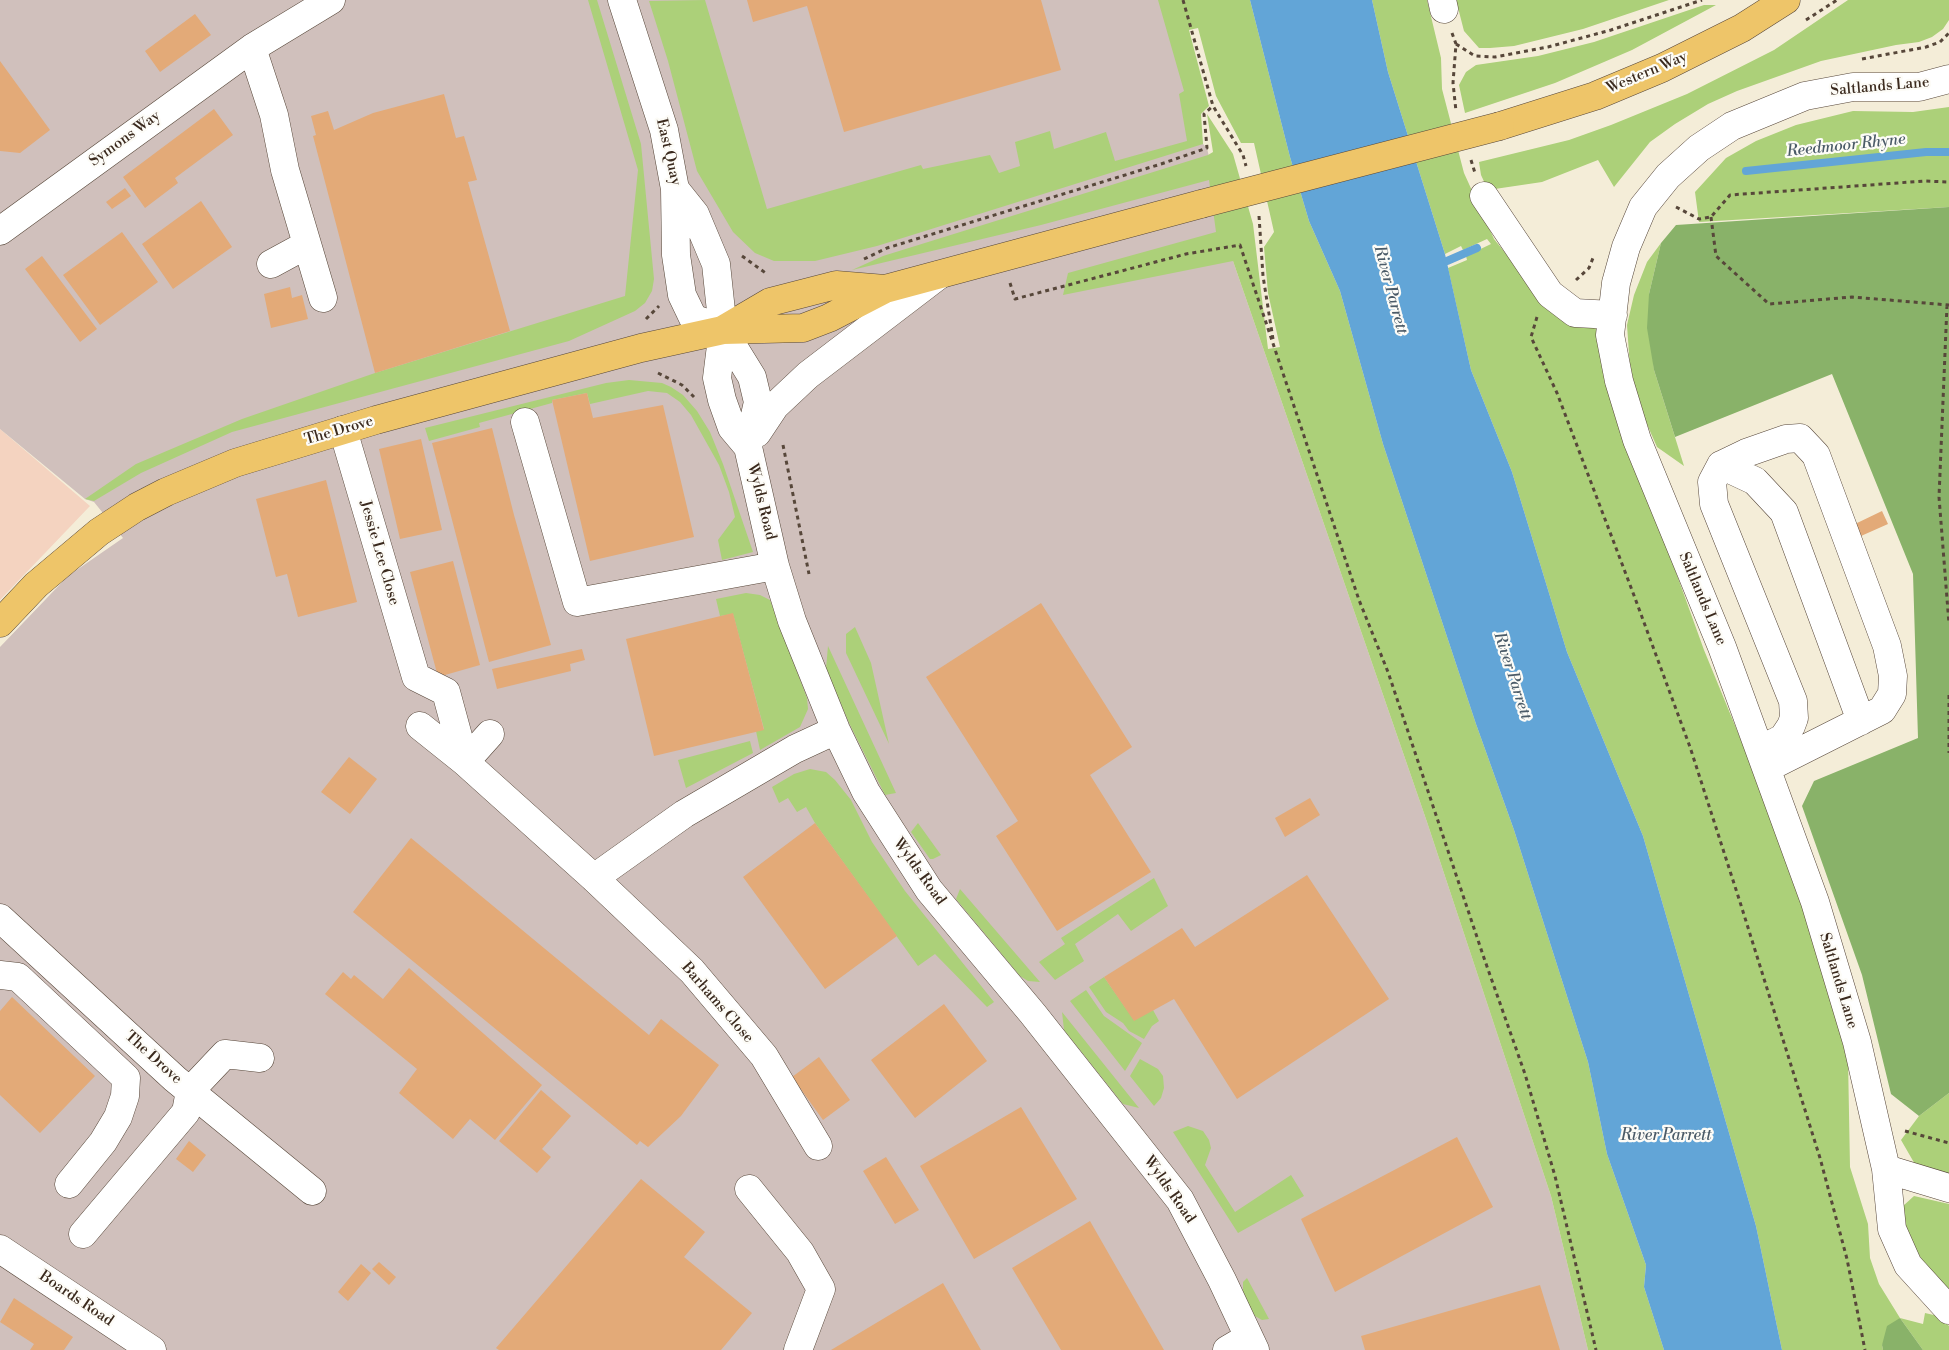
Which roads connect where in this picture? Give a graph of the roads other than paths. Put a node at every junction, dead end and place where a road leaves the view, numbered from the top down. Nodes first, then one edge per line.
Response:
1 (331, 0) edge
2 (622, 0) edge
3 (1786, 0) edge
4 (252, 48) junction
5 (1949, 79) edge
6 (676, 190) junction
7 (1484, 196) road end
8 (1201, 204) joint
9 (0, 231) edge
10 (306, 245) junction
11 (271, 264) dead end
12 (939, 275) junction
13 (323, 298) dead end
14 (1612, 315) junction
15 (723, 330) junction
16 (525, 422) dead end
17 (343, 430) junction
18 (748, 447) junction
19 (1721, 465) junction
20 (775, 566) junction
21 (0, 622) edge
22 (1861, 721) junction
23 (420, 726) dead end
24 (836, 730) junction
25 (490, 734) dead end
26 (1764, 759) junction
27 (465, 762) junction
28 (594, 878) junction
29 (0, 918) edge
30 (0, 975) edge
31 (260, 1058) dead end
32 (190, 1091) junction
33 (818, 1146) dead end
34 (1886, 1169) junction
35 (69, 1184) dead end
36 (1949, 1188) edge
37 (749, 1189) dead end
38 (312, 1191) dead end
39 (83, 1234) dead end
40 (0, 1249) edge
41 (1949, 1310) edge
42 (1244, 1346) edge
43 (152, 1350) edge
44 (798, 1350) edge

1 - 4 street, Symons Way
2 - 6 street, East Quay
3 - 8 main road, Western Way, bridge
4 - 9 street, Symons Way
4 - 10 street
5 - 14 street, Saltlands Lane
6 - 15 street, East Quay
6 - 15 street
7 - 14 street
8 - 12 main road, The Drove
10 - 11 street
10 - 13 street
12 - 15 main road, The Drove
12 - 18 street
14 - 26 street, Saltlands Lane
15 - 17 main road, The Drove
15 - 18 street, Wylds Road
16 - 20 street
17 - 21 main road, The Drove
17 - 27 street, Jessie Lee Close
18 - 20 street, Wylds Road
19 - 22 street
19 - 22 street
19 - 26 street
20 - 24 street, Wylds Road
22 - 26 street
23 - 27 street, Barhams Close
24 - 28 street
24 - 42 street, Wylds Road
25 - 27 street
26 - 34 street, Saltlands Lane
27 - 28 street, Barhams Close
28 - 33 street, Barhams Close
29 - 32 street, The Drove
30 - 35 street
31 - 32 street
32 - 38 street, The Drove
32 - 39 street
34 - 36 street
34 - 41 street, Saltlands Lane
37 - 44 street
40 - 43 street, Boards Road

